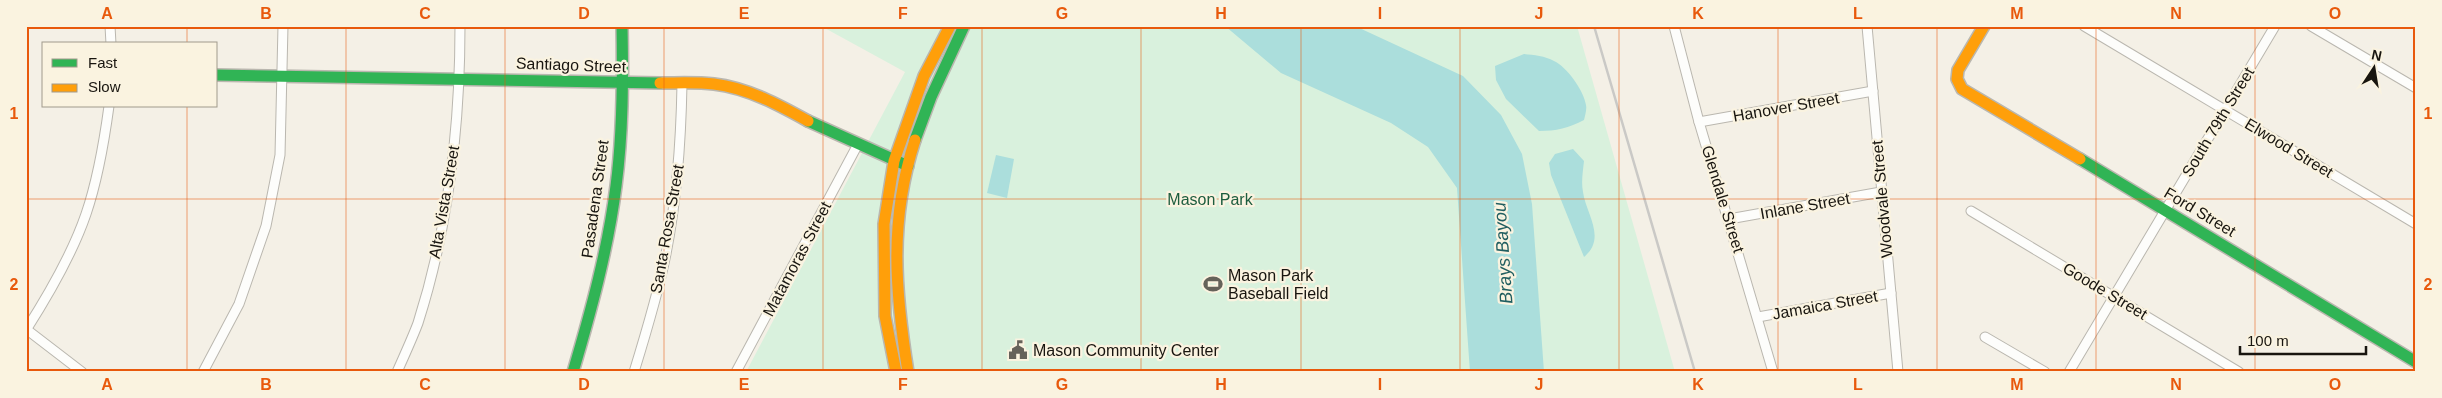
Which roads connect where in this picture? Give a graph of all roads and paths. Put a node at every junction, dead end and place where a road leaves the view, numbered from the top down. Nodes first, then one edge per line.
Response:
1 (110, 26) edge
2 (283, 26) edge
3 (460, 26) edge
4 (622, 26) edge
5 (950, 26) edge
6 (964, 26) edge
7 (1674, 26) edge
8 (1867, 26) edge
9 (1984, 26) edge
10 (2084, 26) edge
11 (2275, 26) edge
12 (2311, 26) edge
13 (111, 42) edge
14 (218, 74) edge
15 (283, 76) junction
16 (460, 78) junction
17 (623, 83) junction
18 (682, 84) junction
19 (2416, 88) edge
20 (1873, 91) junction
21 (109, 108) edge
22 (2225, 110) junction
23 (1699, 122) junction
24 (857, 146) junction
25 (894, 161) junction
26 (908, 166) junction
27 (1881, 192) junction
28 (2165, 209) junction
29 (1971, 211) dead end
30 (1729, 219) junction
31 (2416, 224) edge
32 (1891, 294) junction
33 (2114, 297) junction
34 (899, 314) junction
35 (885, 316) junction
36 (1758, 317) junction
37 (26, 329) edge
38 (1985, 337) dead end
39 (2416, 362) edge
40 (82, 372) edge
41 (203, 372) edge
42 (397, 372) edge
43 (574, 372) edge
44 (634, 372) edge
45 (736, 372) edge
46 (896, 372) edge
47 (908, 372) edge
48 (1773, 372) edge
49 (1898, 372) edge
50 (2045, 372) edge
51 (2069, 372) edge
52 (2238, 372) edge

1 - 13 street
2 - 15 street
3 - 16 street, Alta Vista Street
4 - 17 street, Pasadena Street
5 - 25 street
6 - 26 street
7 - 23 street, Glendale Street
8 - 20 street, Woodvale Street
9 - 28 street, Ford Street
10 - 22 street, Elwood Street
11 - 22 street, South 79th Street
12 - 19 street
14 - 15 street, Santiago Street
15 - 16 street, Santiago Street
15 - 41 street
16 - 17 street, Santiago Street
16 - 42 street, Alta Vista Street
17 - 18 street, Santiago Street
17 - 43 street, Pasadena Street
18 - 24 street, Santiago Street
18 - 44 street, Santa Rosa Street
20 - 23 street, Hanover Street
20 - 27 street, Woodvale Street
21 - 37 street
22 - 28 street, South 79th Street
22 - 31 street, Elwood Street
23 - 30 street, Glendale Street
24 - 25 street, Santiago Street
24 - 45 street, Matamoras Street
25 - 26 street, Santiago Street
25 - 35 street
26 - 34 street
27 - 30 street, Inlane Street
27 - 32 street, Woodvale Street
28 - 33 street, South 79th Street
28 - 39 street, Ford Street
29 - 33 street, Goode Street
30 - 36 street, Glendale Street
32 - 36 street, Jamaica Street
32 - 49 street, Woodvale Street
33 - 51 street, South 79th Street
33 - 52 street, Goode Street
34 - 35 street
34 - 47 street
35 - 46 street
36 - 48 street, Glendale Street
37 - 40 street
38 - 50 street

